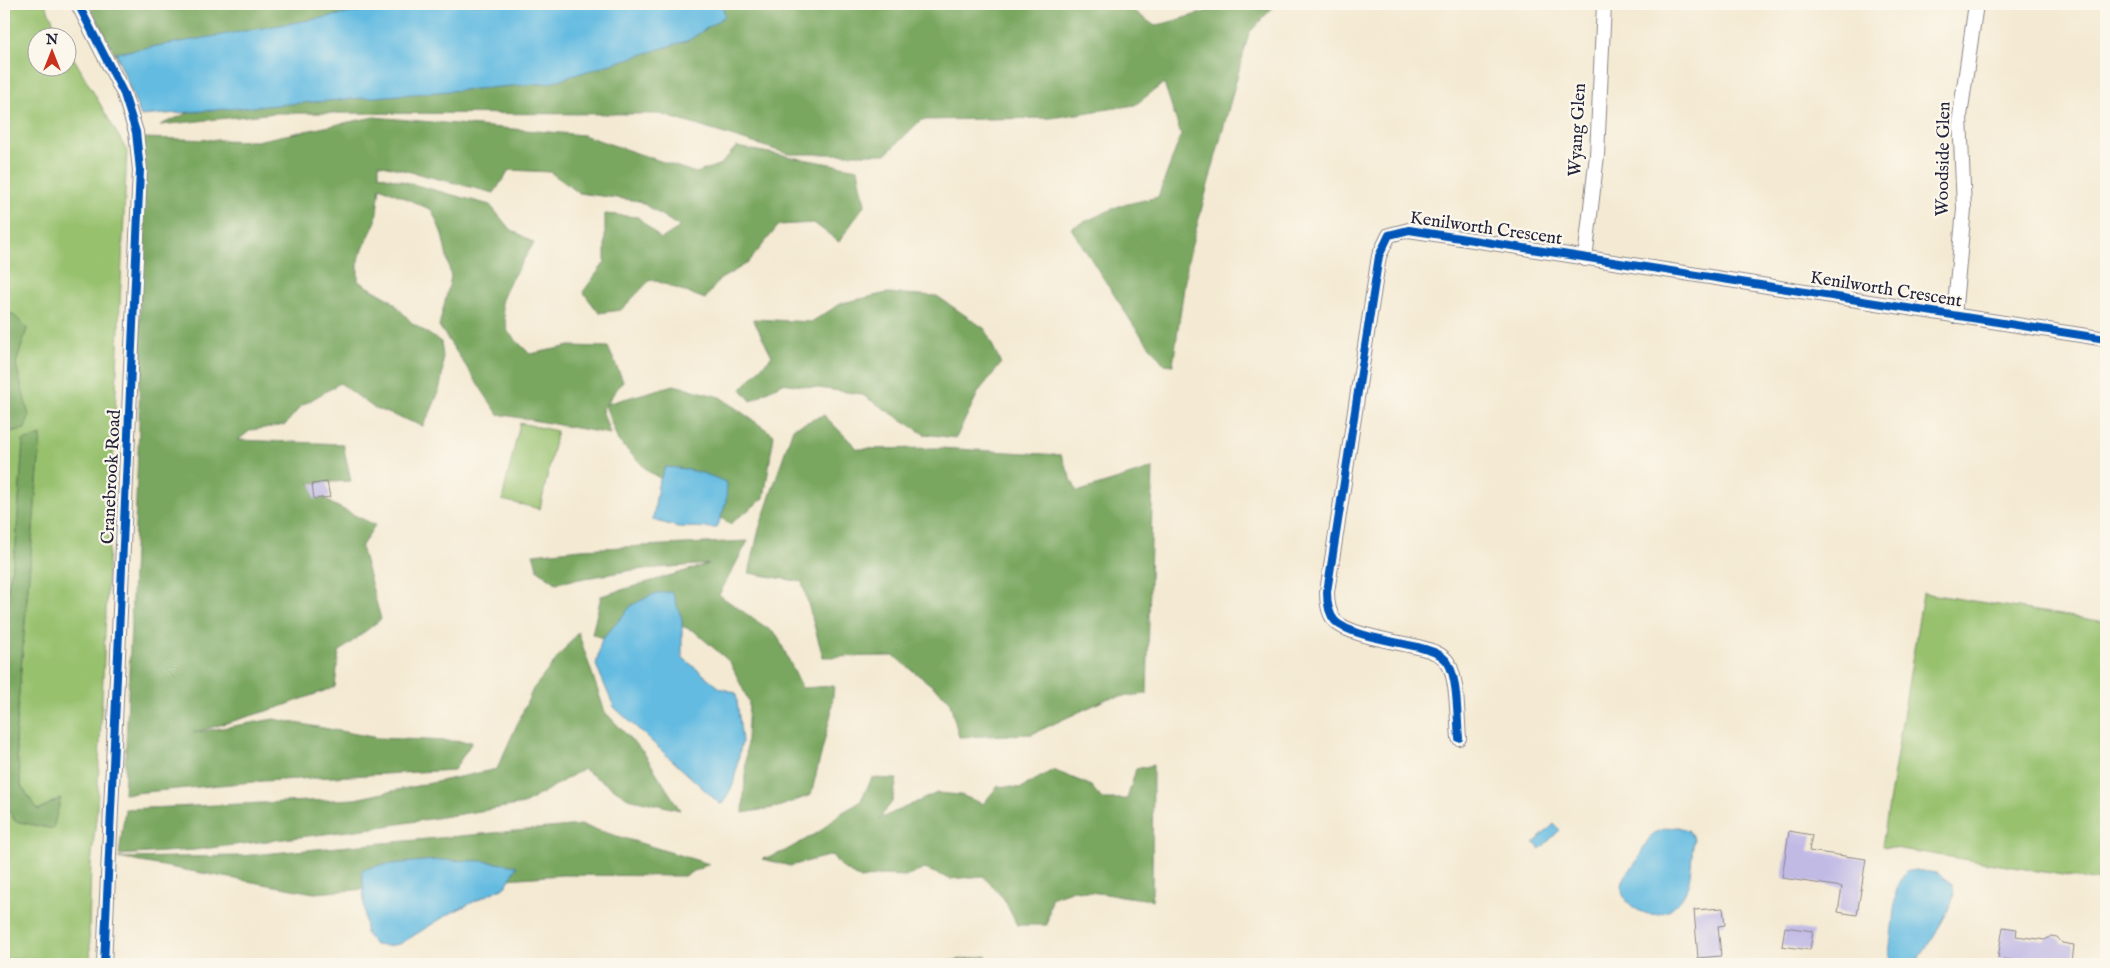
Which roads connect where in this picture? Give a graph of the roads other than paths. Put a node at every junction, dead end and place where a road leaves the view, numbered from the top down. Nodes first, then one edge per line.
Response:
1 (78, 4) edge
2 (1604, 4) edge
3 (1976, 4) edge
4 (1585, 259) junction
5 (1954, 316) junction
6 (2106, 339) edge
7 (1459, 738) dead end
8 (104, 964) edge

1 - 8 street, Cranebrook Road
2 - 4 street, Wyang Glen
3 - 5 street, Woodside Glen
4 - 5 street, Kenilworth Crescent
4 - 7 street, Kenilworth Crescent
5 - 6 street, Kenilworth Crescent

